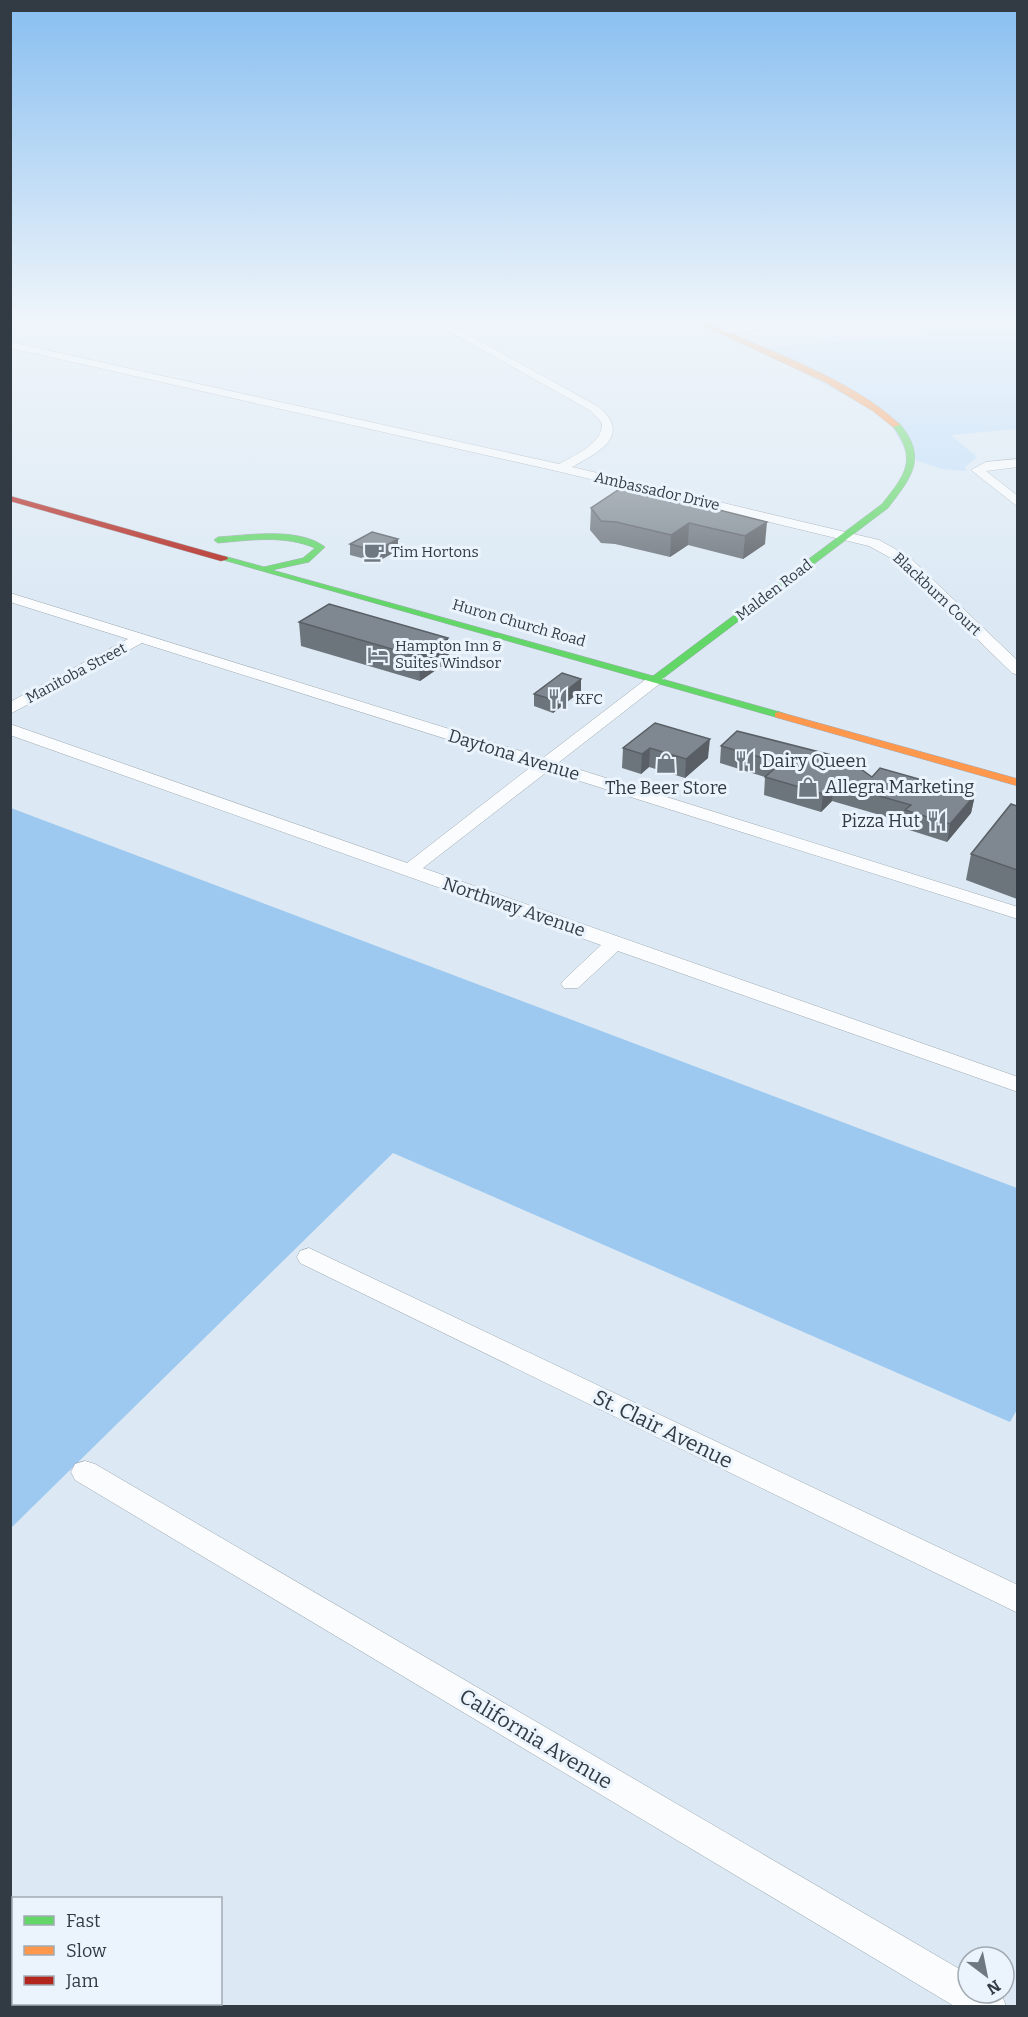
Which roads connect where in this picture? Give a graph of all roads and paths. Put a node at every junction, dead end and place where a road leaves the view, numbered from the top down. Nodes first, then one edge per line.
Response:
1 (324, 415) edge
2 (601, 415) edge
3 (884, 415) edge
4 (1017, 463) edge
5 (561, 468) junction
6 (10, 498) edge
7 (1017, 502) edge
8 (846, 536) junction
9 (297, 561) junction
10 (319, 567) dead end
11 (264, 569) junction
12 (10, 597) edge
13 (141, 638) junction
14 (656, 660) dead end
15 (674, 665) junction
16 (1017, 670) edge
17 (694, 671) dead end
18 (656, 679) junction
19 (10, 709) edge
20 (10, 729) edge
21 (545, 764) junction
22 (1017, 783) edge
23 (409, 870) junction
24 (1017, 913) edge
25 (615, 943) junction
26 (571, 984) dead end
27 (1017, 1085) edge
28 (309, 1257) dead end
29 (85, 1472) dead end
30 (1017, 1600) edge
31 (988, 2007) edge

1 - 5 street, Ambassador Drive
2 - 5 street
3 - 8 main road, Malden Road
4 - 7 street
5 - 8 street, Ambassador Drive
6 - 11 main road, Huron Church Road
8 - 15 main road, Malden Road
8 - 16 street, Blackburn Court
9 - 9 main road
9 - 10 main road
9 - 11 main road
11 - 18 main road, Huron Church Road
12 - 13 street, Daytona Avenue
13 - 19 street, Manitoba Street
13 - 21 street, Daytona Avenue
14 - 15 main road
15 - 17 main road
15 - 18 main road, Malden Road
18 - 21 street, Malden Road
18 - 22 main road, Huron Church Road
20 - 23 street, Northway Avenue
21 - 23 street, Malden Road
21 - 24 street, Daytona Avenue
23 - 25 street, Northway Avenue
25 - 26 street
25 - 27 street, Northway Avenue
28 - 30 street, St. Clair Avenue
29 - 31 street, California Avenue

